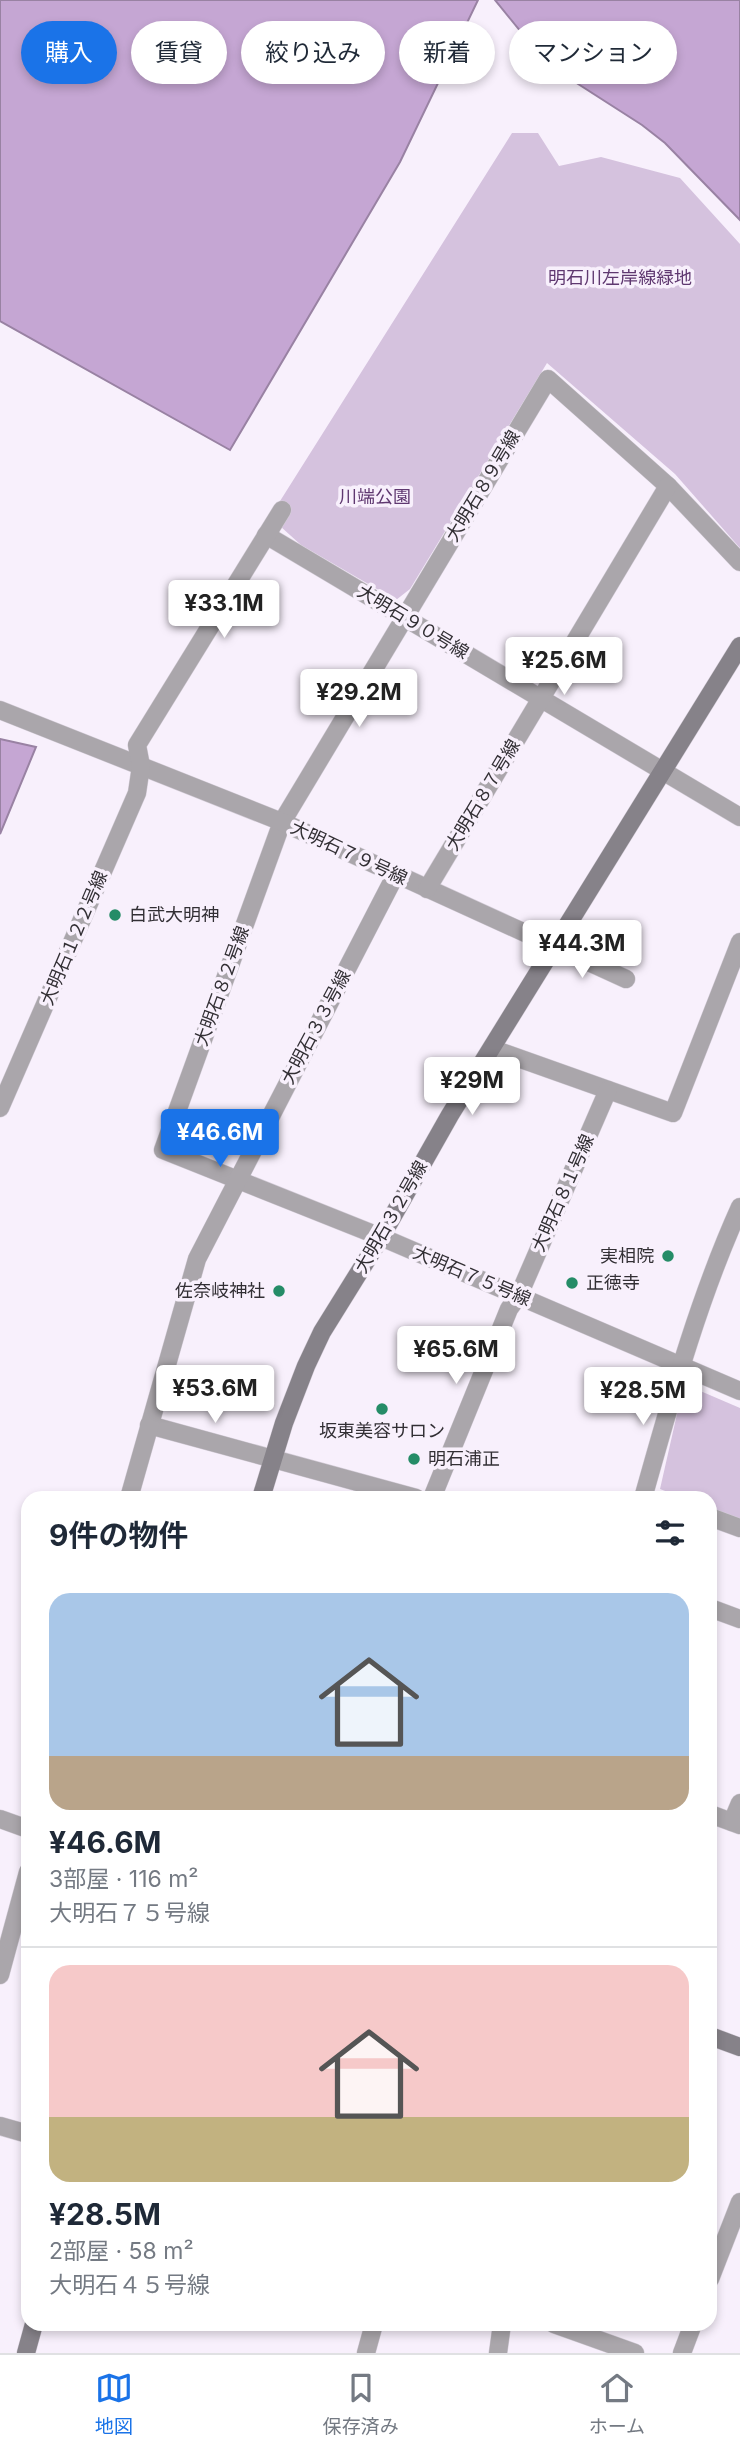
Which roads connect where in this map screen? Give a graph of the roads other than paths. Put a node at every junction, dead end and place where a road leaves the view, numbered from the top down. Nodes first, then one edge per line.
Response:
1 (668, 486) junction
2 (282, 510) dead end
3 (266, 535) junction
4 (740, 562) edge
5 (404, 617) junction
6 (740, 646) edge
7 (540, 699) junction
8 (0, 710) edge
9 (141, 766) junction
10 (662, 771) junction
11 (740, 817) edge
12 (282, 822) junction
13 (396, 874) junction
14 (427, 889) junction
15 (740, 942) edge
16 (554, 947) junction
17 (626, 979) dead end
18 (493, 1049) junction
19 (608, 1090) junction
20 (0, 1108) edge
21 (163, 1150) joint
22 (237, 1179) junction
23 (740, 1207) edge
24 (381, 1237) junction
25 (519, 1296) junction
26 (681, 1366) junction
27 (740, 1391) edge
28 (149, 1425) junction
29 (271, 1459) junction
30 (131, 1491) edge
31 (263, 1491) edge
32 (390, 1491) edge
33 (435, 1491) edge
34 (650, 1491) edge
35 (717, 1520) edge
36 (740, 1528) edge
37 (717, 1611) edge
38 (740, 1619) edge
39 (740, 1803) edge
40 (717, 1817) edge
41 (0, 1819) edge
42 (736, 1824) edge
43 (21, 1826) edge
44 (21, 1898) edge
45 (0, 1975) edge
46 (717, 2039) edge
47 (740, 2047) edge
48 (0, 2126) edge
49 (21, 2132) edge
50 (740, 2202) edge
51 (717, 2262) edge
52 (32, 2331) edge
53 (372, 2331) edge
54 (501, 2331) edge
55 (574, 2331) edge
56 (691, 2331) edge
57 (26, 2353) edge
58 (366, 2353) edge
59 (498, 2353) edge
60 (635, 2353) edge
61 (682, 2353) edge

1 - 4 street, 大明石８９号線
1 - 5 street, 大明石８９号線
1 - 7 street, 大明石８７号線
2 - 3 street, 大明石１２２号線
3 - 5 street, 大明石９０号線
3 - 9 street, 大明石１２２号線
5 - 7 street, 大明石９０号線
5 - 12 street, 大明石８９号線
6 - 10 street, 大明石３２号線
7 - 10 street, 大明石９０号線
7 - 14 street, 大明石８７号線
8 - 9 street, 大明石７９号線
9 - 12 street, 大明石７９号線
9 - 20 street, 大明石１２２号線
10 - 11 street, 大明石９０号線
10 - 16 street, 大明石３２号線
12 - 13 street, 大明石７９号線
12 - 21 street, 大明石８２号線
13 - 14 street, 大明石７９号線
13 - 22 street, 大明石３３号線
14 - 16 street, 大明石７９号線
15 - 19 street
16 - 17 street, 大明石７９号線
16 - 18 street, 大明石３２号線
18 - 19 street
18 - 24 street, 大明石３２号線
19 - 25 street, 大明石８１号線
21 - 22 street, 大明石７５号線
22 - 24 street, 大明石７５号線
22 - 28 street, 大明石３３号線
23 - 26 street
24 - 25 street, 大明石７５号線
24 - 29 street, 大明石３２号線
25 - 26 street, 大明石７５号線
25 - 33 street, 大明石８１号線
26 - 27 street, 大明石７５号線
26 - 34 street
28 - 29 street
28 - 30 street, 大明石３３号線
29 - 31 street, 大明石３２号線
29 - 32 street
35 - 36 street
37 - 38 street
39 - 42 street
40 - 42 street
41 - 43 street
44 - 45 street
46 - 47 street
48 - 49 street
50 - 51 street
52 - 57 street
53 - 58 street
54 - 59 street
55 - 60 street
56 - 61 street

